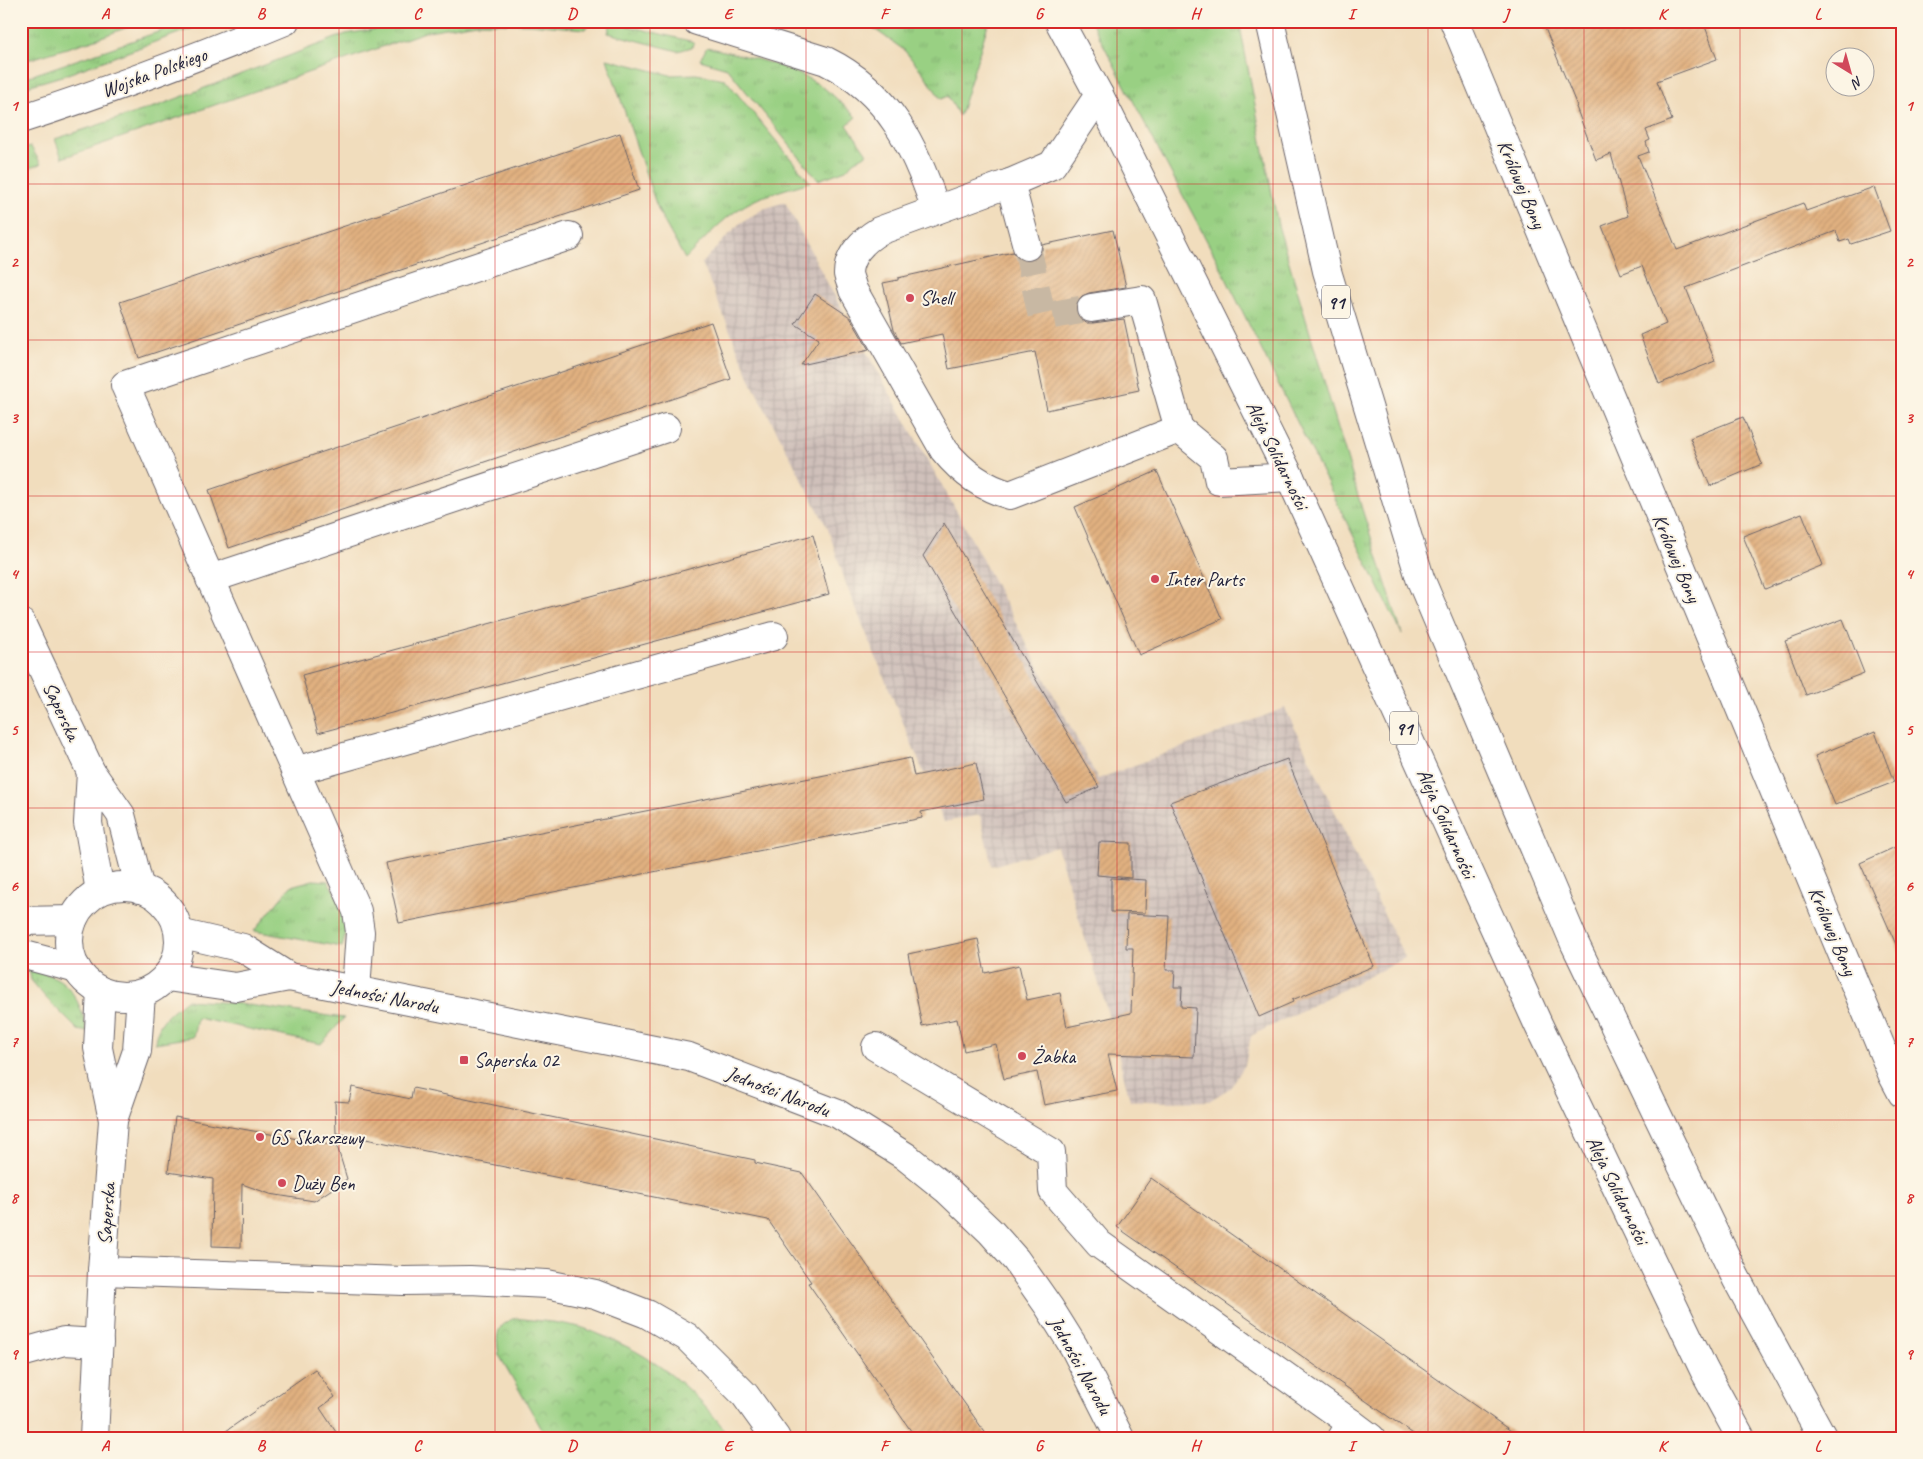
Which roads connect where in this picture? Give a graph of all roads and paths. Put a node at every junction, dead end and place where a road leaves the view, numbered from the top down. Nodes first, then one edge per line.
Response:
1 (285, 21) edge
2 (697, 21) edge
3 (1058, 21) edge
4 (1270, 21) edge
5 (1454, 21) edge
6 (1099, 95) junction
7 (21, 119) edge
8 (1010, 183) junction
9 (936, 210) junction
10 (569, 236) dead end
11 (1027, 246) tunnel mouth
12 (1091, 308) tunnel mouth
13 (666, 428) dead end
14 (1179, 429) junction
15 (1290, 477) junction
16 (210, 579) junction
17 (21, 623) edge
18 (774, 636) dead end
19 (295, 771) junction
20 (91, 772) junction
21 (140, 888) junction
22 (100, 891) junction
23 (73, 920) junction
24 (21, 921) edge
25 (179, 933) junction
26 (21, 954) edge
27 (76, 969) junction
28 (167, 976) junction
29 (289, 977) junction
30 (356, 990) junction
31 (101, 991) junction
32 (141, 994) junction
33 (876, 1047) dead end
34 (1902, 1093) edge
35 (113, 1120) junction
36 (102, 1271) junction
37 (99, 1343) junction
38 (21, 1353) edge
39 (1355, 1433) edge
40 (94, 1438) edge
41 (776, 1438) edge
42 (1120, 1438) edge
43 (1742, 1438) edge
44 (1823, 1438) edge

1 - 7 street, Wojska Polskiego
2 - 9 street
3 - 6 street, Aleja Solidarności / 91
4 - 44 street, 91
5 - 34 street, Królowej Bony
6 - 8 street
6 - 15 street, Aleja Solidarności / 91
8 - 9 street
8 - 11 street
9 - 14 street
10 - 16 street
12 - 14 street
13 - 16 street
14 - 15 street
15 - 43 street, Aleja Solidarności / 91
16 - 19 street
17 - 20 street, Saperska
18 - 19 street
19 - 30 street
20 - 21 street, Saperska
20 - 22 street, Saperska
21 - 22 street
21 - 25 street
22 - 23 street
23 - 24 street
23 - 27 street
25 - 28 street
25 - 29 street, Jedności Narodu
26 - 27 street
27 - 31 street
28 - 29 street, Jedności Narodu
28 - 32 street
29 - 30 street, Jedności Narodu
30 - 42 street, Jedności Narodu
31 - 32 street
31 - 35 street
32 - 35 street, Saperska
33 - 39 street
35 - 36 street, Saperska
36 - 37 street, Saperska
36 - 41 street
37 - 38 street
37 - 40 street, Saperska

